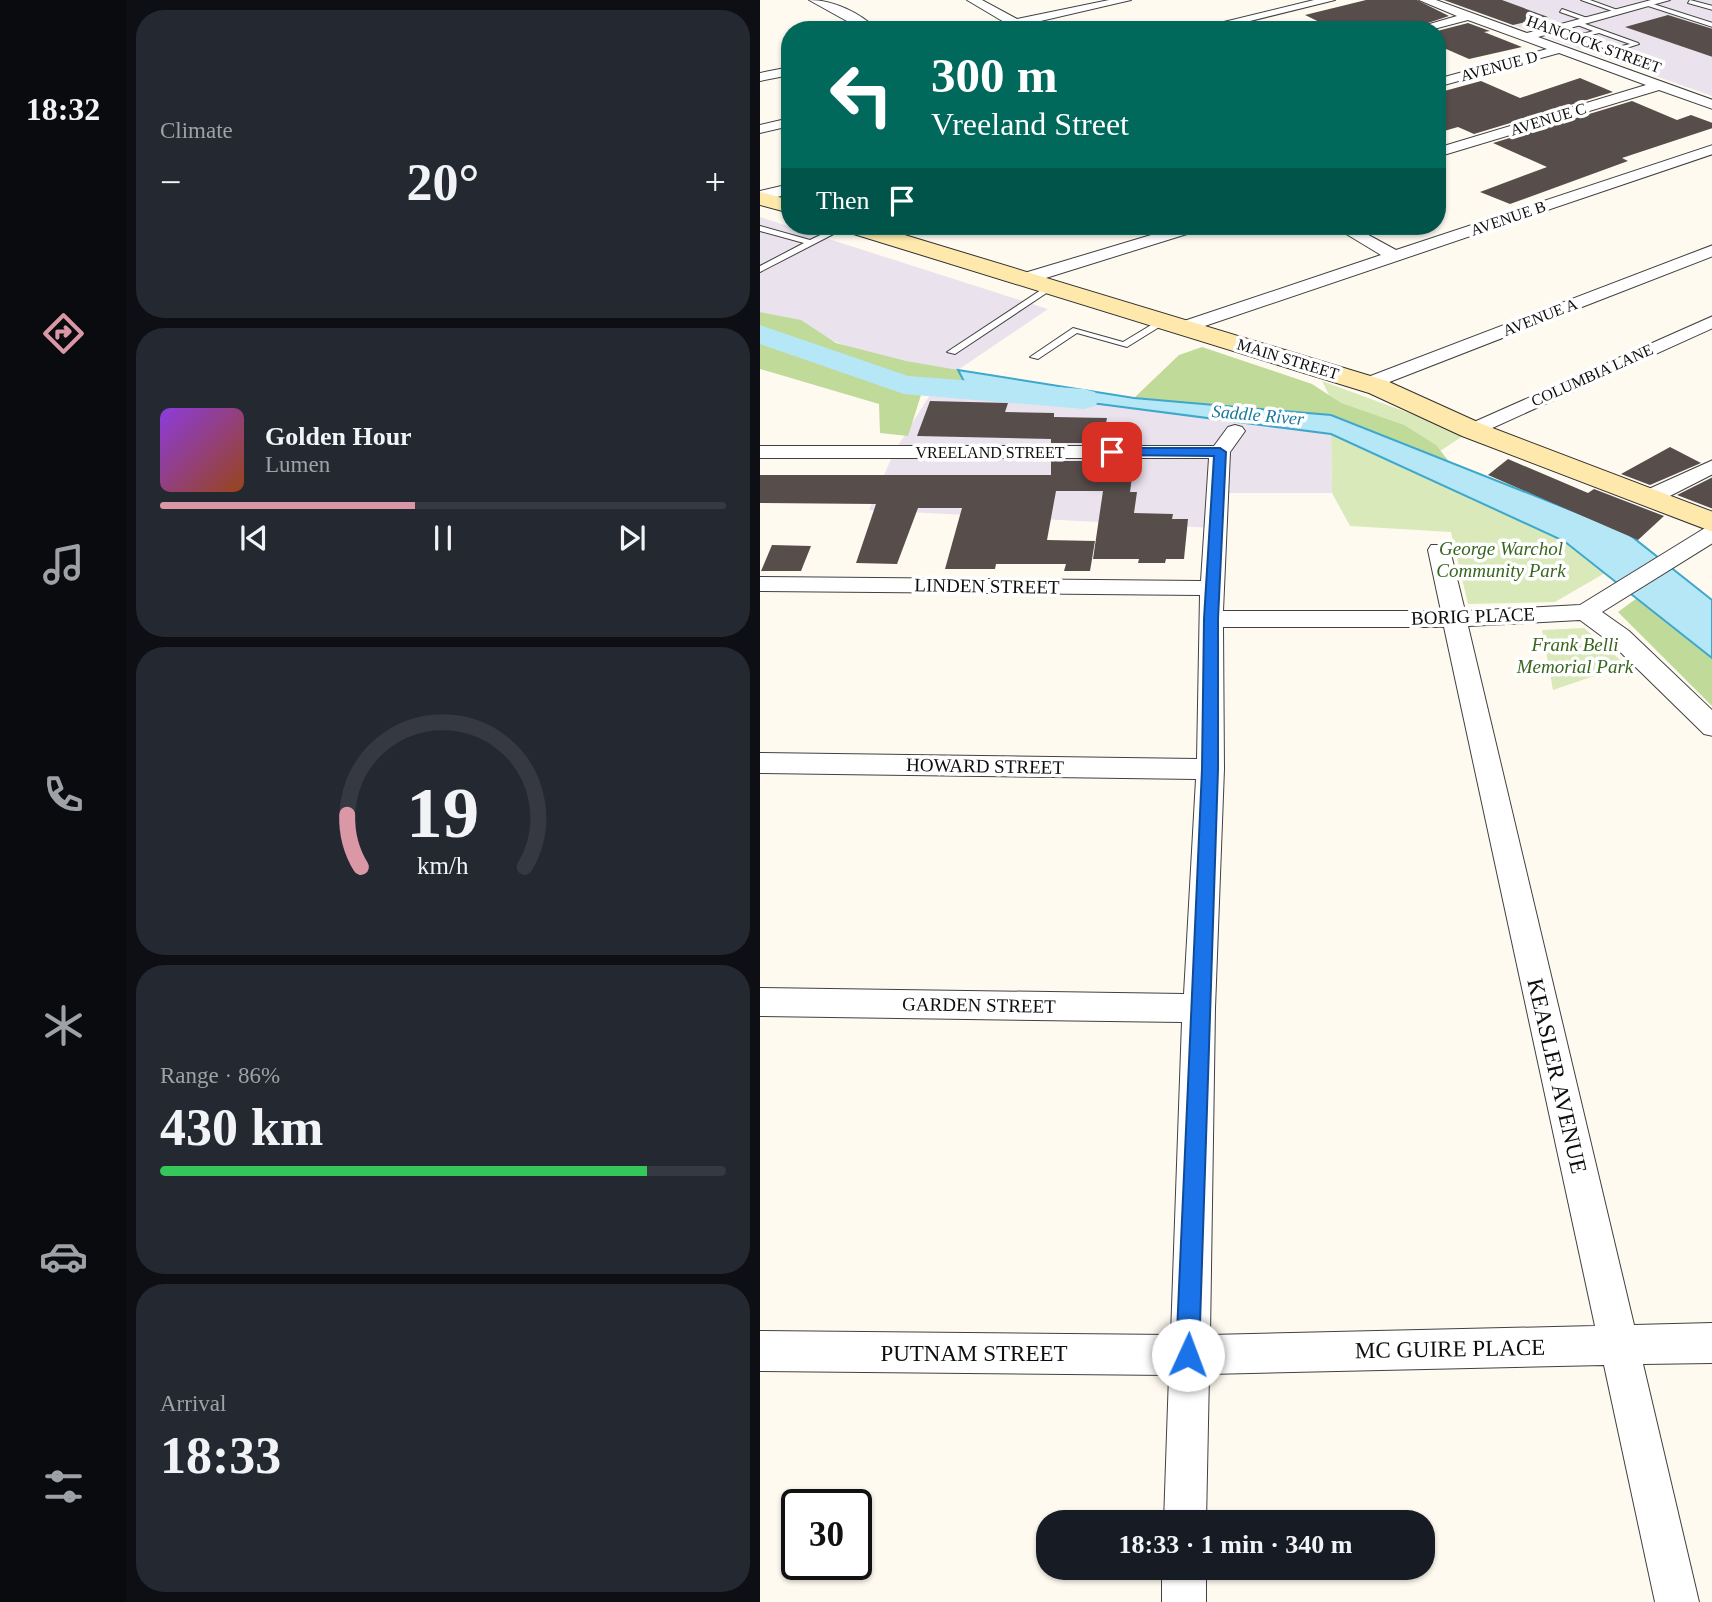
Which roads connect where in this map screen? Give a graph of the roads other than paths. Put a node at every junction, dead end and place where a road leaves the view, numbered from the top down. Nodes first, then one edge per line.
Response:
1 (815, 0) edge
2 (972, 0) edge
3 (1121, 0) edge
4 (1329, 0) edge
5 (1584, 0) edge
6 (1664, 0) edge
7 (1432, 1) edge
8 (1690, 1) edge
9 (1632, 7) junction
10 (1713, 8) edge
11 (1562, 11) dead end
12 (1469, 16) junction
13 (857, 21) edge
14 (1011, 21) edge
15 (1024, 21) edge
16 (1237, 21) edge
17 (1583, 21) junction
18 (1446, 22) edge
19 (1713, 25) edge
20 (1599, 31) junction
21 (1525, 37) junction
22 (1560, 49) junction
23 (760, 61) edge
24 (781, 71) edge
25 (781, 72) edge
26 (760, 77) edge
27 (1446, 81) edge
28 (1658, 86) junction
29 (1713, 105) edge
30 (781, 124) edge
31 (760, 129) edge
32 (1713, 149) edge
33 (1446, 150) edge
34 (781, 191) edge
35 (760, 197) edge
36 (781, 204) edge
37 (760, 228) edge
38 (781, 234) edge
39 (784, 235) edge
40 (827, 235) edge
41 (884, 235) edge
42 (1168, 235) edge
43 (1357, 235) edge
44 (811, 243) junction
45 (1713, 250) edge
46 (1395, 256) junction
47 (760, 269) edge
48 (1027, 278) junction
49 (1053, 286) junction
50 (1713, 321) edge
51 (1174, 324) junction
52 (952, 352) dead end
53 (1035, 357) dead end
54 (1367, 384) junction
55 (1472, 430) junction
56 (760, 452) edge
57 (1713, 466) edge
58 (1650, 497) junction
59 (1713, 523) edge
60 (1713, 533) edge
61 (1439, 550) dead end
62 (760, 583) edge
63 (1213, 588) junction
64 (1585, 612) junction
65 (1211, 619) junction
66 (1455, 619) junction
67 (1713, 727) edge
68 (760, 762) edge
69 (1210, 769) junction
70 (760, 1002) edge
71 (1199, 1008) junction
72 (1713, 1343) edge
73 (1618, 1346) junction
74 (760, 1351) edge
75 (1188, 1355) junction
76 (1185, 1510) edge
77 (1184, 1580) edge
78 (1184, 1602) edge
79 (1677, 1602) edge

1 - 13 street
2 - 14 street
3 - 15 street
4 - 16 street
5 - 9 lane
6 - 9 street
7 - 12 street, HANCOCK STREET
8 - 10 lane
9 - 17 street
9 - 19 lane
11 - 17 lane
12 - 18 street
12 - 21 street, HANCOCK STREET
17 - 20 lane
17 - 21 street
20 - 20 lane
21 - 22 street, HANCOCK STREET
22 - 27 street, AVENUE D
22 - 28 street, HANCOCK STREET
23 - 24 street
25 - 26 street
28 - 29 street, HANCOCK STREET
28 - 33 street, AVENUE C
30 - 31 street
32 - 46 street, AVENUE B
34 - 35 street
35 - 36 street
37 - 38 lane
39 - 44 lane
40 - 44 lane
41 - 48 street, MAIN STREET
42 - 48 street
43 - 46 street
44 - 47 lane
45 - 54 street, AVENUE A
46 - 51 street, AVENUE B
48 - 49 street, MAIN STREET
49 - 51 street, MAIN STREET
49 - 52 lane
50 - 55 street, COLUMBIA LANE
51 - 53 lane
51 - 54 street, MAIN STREET
54 - 55 street, MAIN STREET
55 - 58 street, MAIN STREET
56 - 63 street, VREELAND STREET
57 - 58 street
58 - 59 street, MAIN STREET
60 - 64 street, BORIG PLACE
61 - 66 street, KEASLER AVENUE
62 - 63 street, LINDEN STREET
63 - 65 street
64 - 66 street, BORIG PLACE
64 - 67 street
65 - 66 street, BORIG PLACE
65 - 69 street
66 - 73 street, KEASLER AVENUE
68 - 69 street, HOWARD STREET
69 - 71 street
70 - 71 street, GARDEN STREET
71 - 75 street
72 - 73 street, MC GUIRE PLACE
73 - 75 street, MC GUIRE PLACE
73 - 79 street, KEASLER AVENUE
74 - 75 street, PUTNAM STREET
75 - 76 street
77 - 78 street

